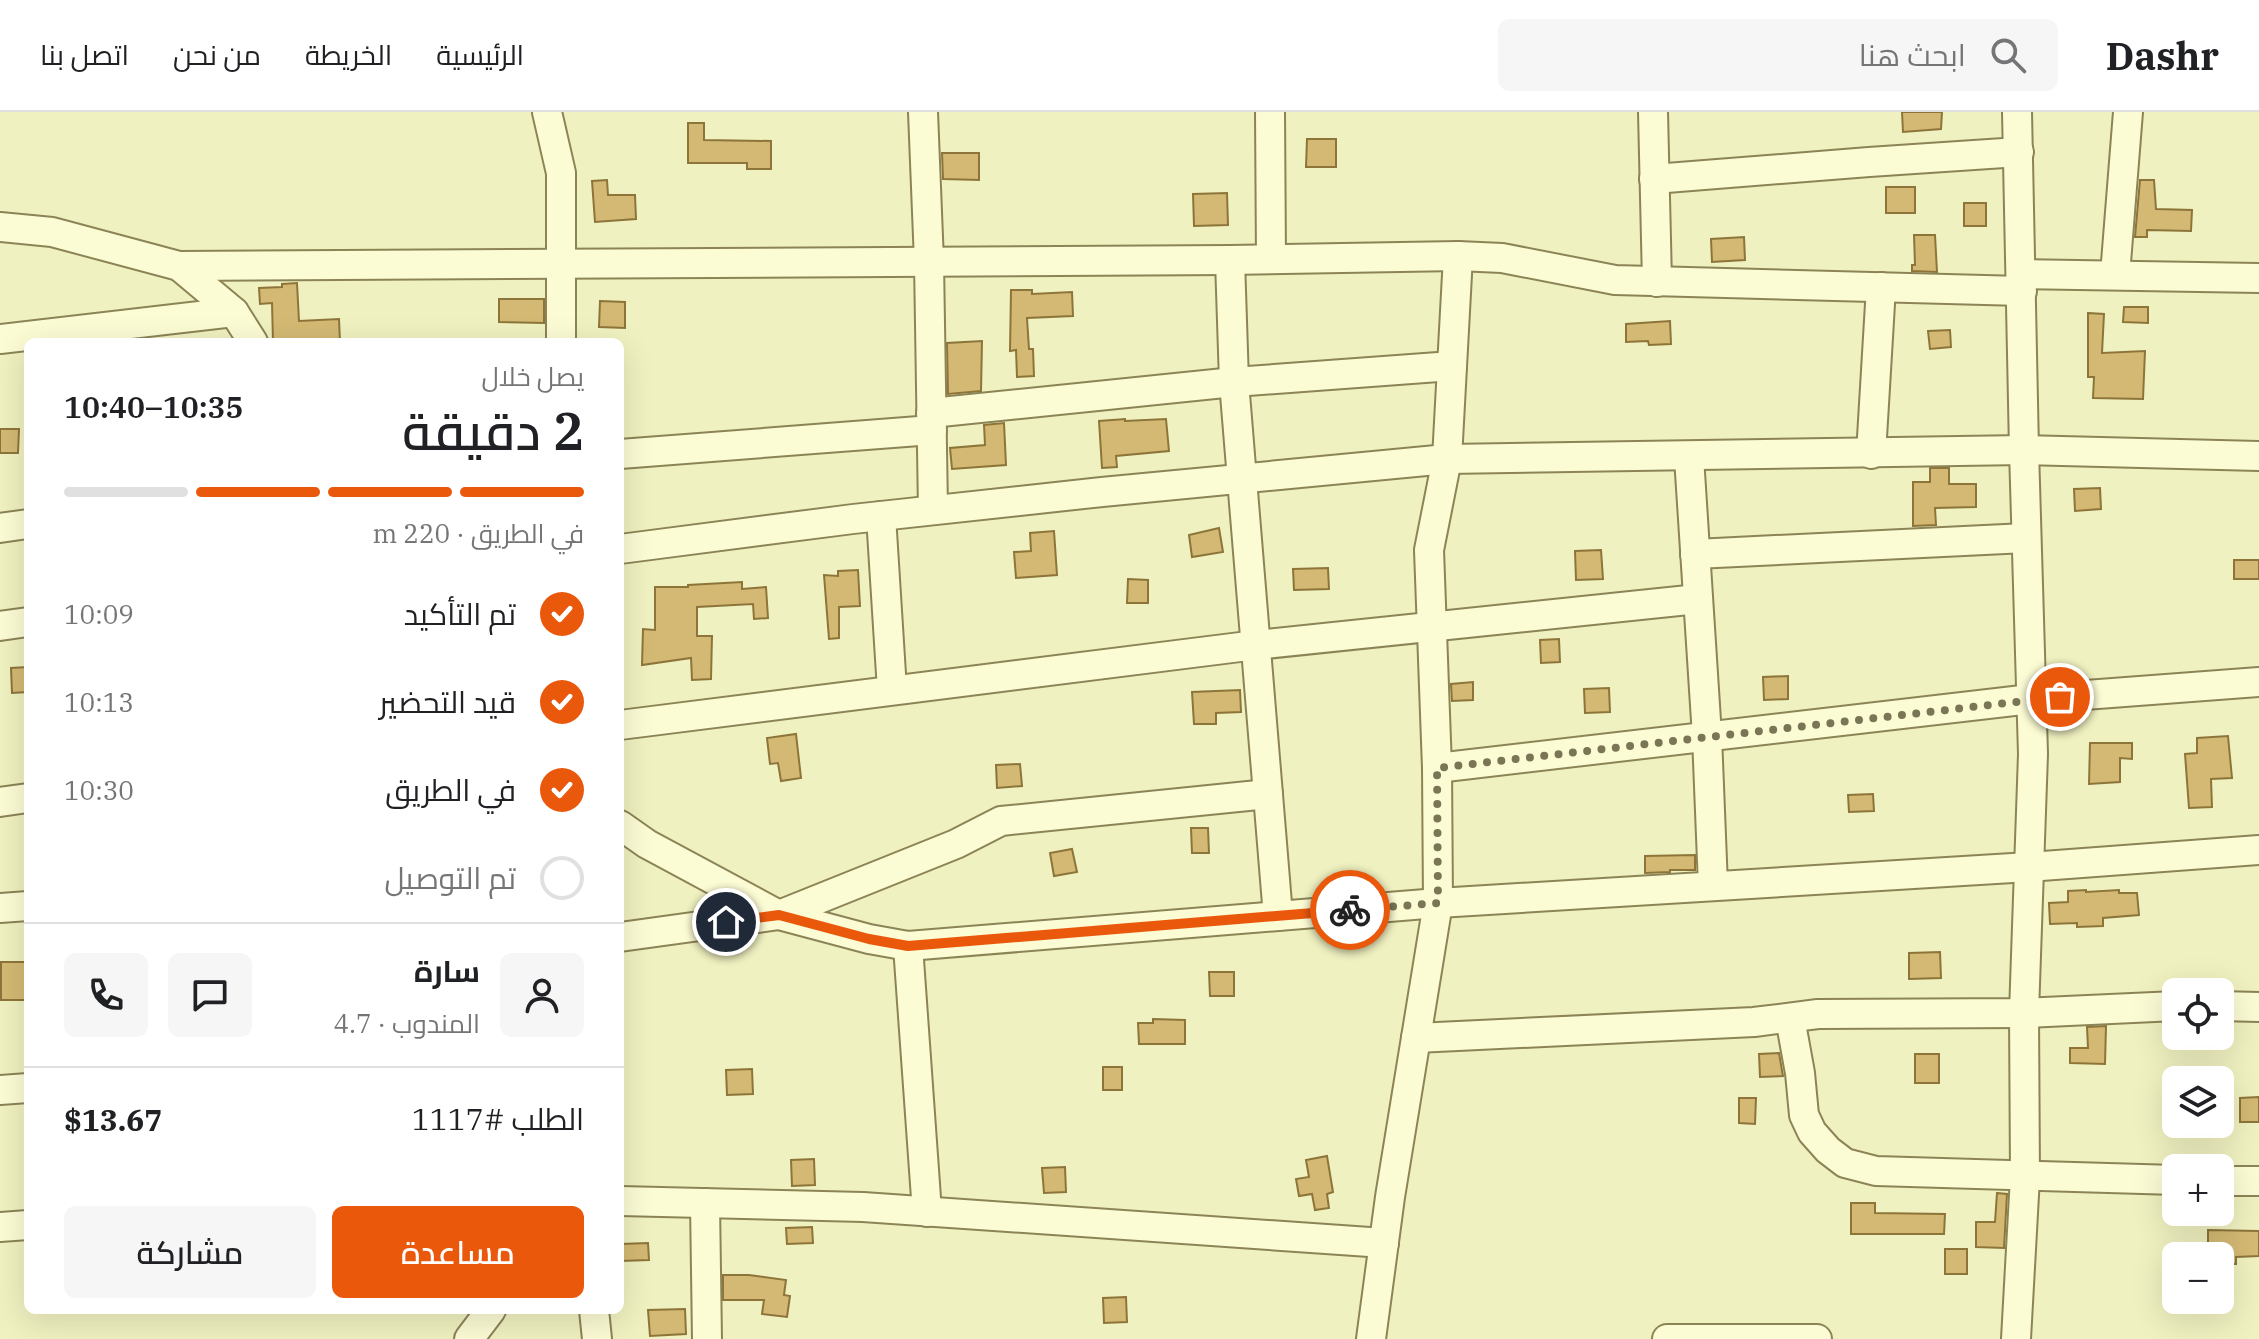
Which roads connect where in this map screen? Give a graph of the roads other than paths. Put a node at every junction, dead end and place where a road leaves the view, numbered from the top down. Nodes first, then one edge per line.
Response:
1 (547, 112) edge
2 (923, 112) edge
3 (1270, 112) edge
4 (1653, 112) edge
5 (2017, 112) edge
6 (2128, 112) edge
7 (2019, 152) junction
8 (1654, 179) junction
9 (0, 227) edge
10 (1458, 256) junction
11 (1271, 259) junction
12 (1230, 260) junction
13 (929, 262) junction
14 (560, 265) junction
15 (179, 266) junction
16 (2115, 275) junction
17 (2259, 278) edge
18 (1657, 282) junction
19 (2022, 282) junction
20 (1881, 287) junction
21 (234, 312) junction
22 (250, 338) edge
23 (561, 338) edge
24 (0, 339) edge
25 (1452, 366) junction
26 (1234, 382) junction
27 (932, 421) junction
28 (2024, 450) junction
29 (624, 454) edge
30 (1871, 454) junction
31 (2259, 456) edge
32 (1689, 457) junction
33 (1447, 459) junction
34 (1242, 479) junction
35 (933, 510) junction
36 (881, 516) junction
37 (24, 525) edge
38 (0, 528) edge
39 (2026, 538) junction
40 (624, 548) edge
41 (1695, 554) junction
42 (1698, 599) junction
43 (24, 623) edge
44 (1432, 625) junction
45 (0, 626) edge
46 (1256, 645) junction
47 (2259, 682) edge
48 (892, 690) junction
49 (2031, 699) junction
50 (624, 724) edge
51 (1707, 736) junction
52 (1437, 768) junction
53 (1268, 794) junction
54 (24, 799) edge
55 (0, 802) edge
56 (624, 828) edge
57 (2259, 850) edge
58 (2029, 867) junction
59 (1713, 886) junction
60 (1438, 903) junction
61 (24, 906) edge
62 (0, 908) edge
63 (779, 915) junction
64 (1278, 916) junction
65 (624, 936) edge
66 (908, 946) junction
67 (2234, 1006) edge
68 (2162, 1007) edge
69 (2259, 1007) edge
70 (2024, 1013) junction
71 (1790, 1018) junction
72 (1416, 1038) junction
73 (24, 1088) edge
74 (0, 1090) edge
75 (2025, 1177) junction
76 (2162, 1180) edge
77 (2234, 1181) edge
78 (2259, 1181) edge
79 (624, 1201) edge
80 (705, 1203) junction
81 (927, 1212) junction
82 (24, 1225) edge
83 (0, 1227) edge
84 (1384, 1243) junction
85 (488, 1314) edge
86 (594, 1314) edge
87 (1735, 1338) edge
88 (469, 1339) edge
89 (597, 1339) edge
90 (707, 1339) edge
91 (1371, 1339) edge
92 (1667, 1339) edge
93 (1817, 1339) edge
94 (2016, 1339) edge

1 - 14 street
2 - 13 street
3 - 11 street
4 - 8 street
5 - 7 street
6 - 16 street
7 - 8 street
7 - 19 street
8 - 18 street
9 - 15 street
10 - 11 street
10 - 18 street
10 - 25 street
11 - 12 street
12 - 13 street
12 - 26 street
13 - 14 street
13 - 27 street
14 - 15 street
14 - 23 street
15 - 21 street
16 - 17 street
16 - 19 street
18 - 20 street
19 - 20 street
19 - 28 street
20 - 30 street
21 - 22 street
21 - 24 street
25 - 26 street
25 - 33 street
26 - 27 street
26 - 34 street
27 - 29 street
27 - 35 street
28 - 30 street
28 - 31 street
28 - 39 street
30 - 32 street
32 - 33 street
32 - 41 street
33 - 34 street
33 - 44 street
34 - 35 street
34 - 46 street
35 - 36 street
36 - 40 street
36 - 48 street
37 - 38 street
39 - 41 street
39 - 49 street
41 - 42 street
42 - 44 street
42 - 51 street
43 - 45 street
44 - 46 street
44 - 52 street
46 - 48 street
46 - 53 street
47 - 49 street
48 - 50 street
49 - 51 street
49 - 58 street
51 - 52 street
51 - 59 street
52 - 60 street
53 - 63 street
53 - 64 street
54 - 55 street
56 - 63 street
57 - 58 street
58 - 59 street
58 - 70 street
59 - 60 street
60 - 64 street
60 - 72 street
61 - 62 street
63 - 65 street
63 - 66 street
64 - 66 street
66 - 81 street
67 - 69 street
68 - 70 street
70 - 71 street
70 - 75 street
71 - 72 street
71 - 75 street
72 - 84 street
73 - 74 street
75 - 76 street
75 - 94 street
77 - 78 street
79 - 80 street
80 - 81 street
80 - 90 street
81 - 84 street
82 - 83 street
84 - 91 street
85 - 88 street
86 - 89 street
87 - 92 street
87 - 93 street

